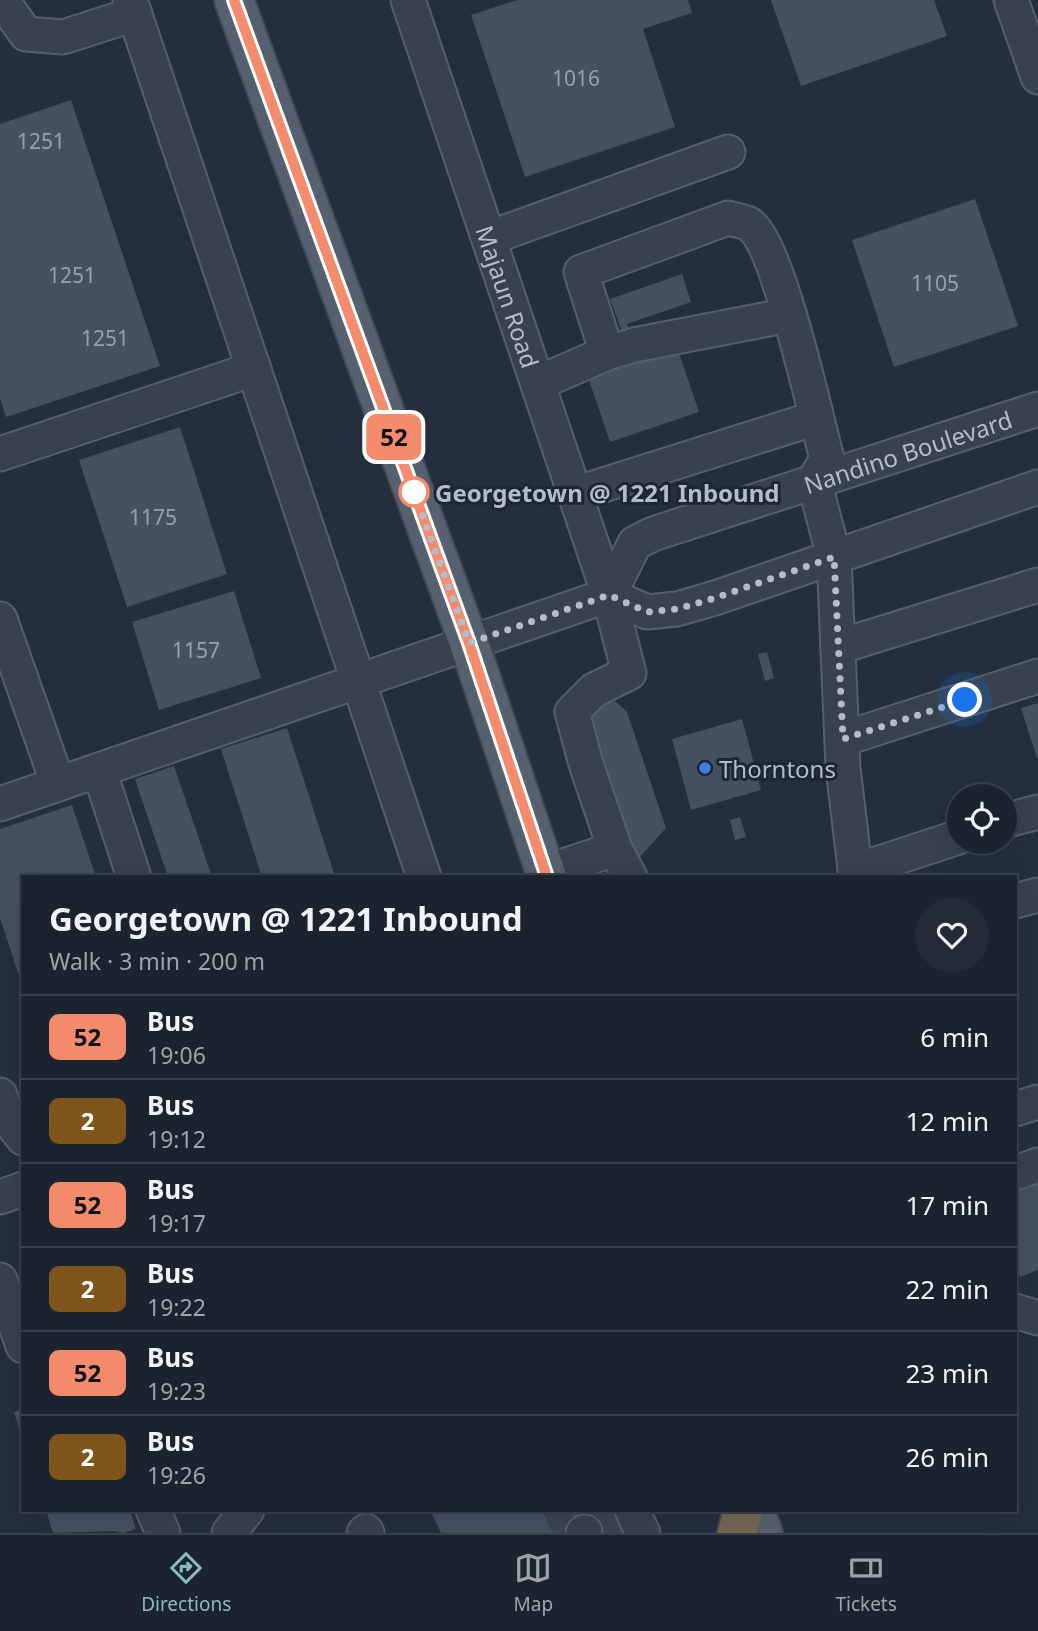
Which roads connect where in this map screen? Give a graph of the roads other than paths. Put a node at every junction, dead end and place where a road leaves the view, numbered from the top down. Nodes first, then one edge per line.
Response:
1 (4, 0) edge
2 (234, 0) edge
3 (408, 0) edge
4 (1011, 0) edge
5 (132, 7) edge
6 (1038, 77) edge
7 (728, 152) dead end
8 (489, 238) junction
9 (789, 315) junction
10 (623, 348) junction
11 (254, 369) junction
12 (538, 383) junction
13 (1038, 409) edge
14 (816, 418) junction
15 (0, 454) edge
16 (814, 481) junction
17 (1038, 487) edge
18 (575, 494) junction
19 (834, 557) junction
20 (1038, 585) edge
21 (609, 595) junction
22 (0, 619) edge
23 (469, 643) junction
24 (838, 648) junction
25 (1038, 676) edge
26 (358, 681) junction
27 (843, 739) junction
28 (99, 770) junction
29 (58, 784) junction
30 (0, 804) edge
31 (1038, 812) edge
32 (1017, 818) edge
33 (947, 841) edge
34 (622, 863) edge
35 (546, 874) edge
36 (856, 874) edge
37 (133, 875) edge
38 (423, 875) edge
39 (1038, 895) edge
40 (1017, 900) edge
41 (0, 1095) edge
42 (1038, 1102) edge
43 (1017, 1108) edge
44 (21, 1135) edge
45 (1038, 1165) edge
46 (1017, 1172) edge
47 (21, 1190) edge
48 (0, 1196) edge
49 (0, 1280) edge
50 (1017, 1312) edge
51 (1038, 1318) edge
52 (21, 1340) edge
53 (154, 1512) edge
54 (245, 1512) edge
55 (742, 1512) edge
56 (756, 1512) edge
57 (163, 1533) edge
58 (229, 1533) edge
59 (737, 1533) edge
60 (763, 1533) edge

1 - 5 street
2 - 23 main road
3 - 8 street, Majaun Road
4 - 6 street
5 - 11 street
7 - 8 street
8 - 12 street, Majaun Road
9 - 10 street
9 - 10 street
9 - 14 street
10 - 12 street
11 - 15 street
11 - 26 street
12 - 18 street, Majaun Road
13 - 16 street, Nandino Boulevard
14 - 16 street
14 - 18 street
16 - 19 street
16 - 21 street, Nandino Boulevard
17 - 19 street
18 - 21 street, Majaun Road
19 - 21 street
19 - 24 street
20 - 24 street
21 - 23 street
21 - 34 street, Majaun Road
22 - 29 street
23 - 26 street
23 - 35 main road
24 - 27 street
25 - 27 street
26 - 28 street
26 - 38 street
27 - 36 street
28 - 29 street
28 - 37 street
29 - 30 street
31 - 32 street
33 - 36 street
34 - 35 street
39 - 40 street
41 - 44 street
42 - 43 street
45 - 46 street
47 - 48 street
49 - 52 street
50 - 51 street
53 - 57 street
54 - 58 street
55 - 59 highway
56 - 60 main road

